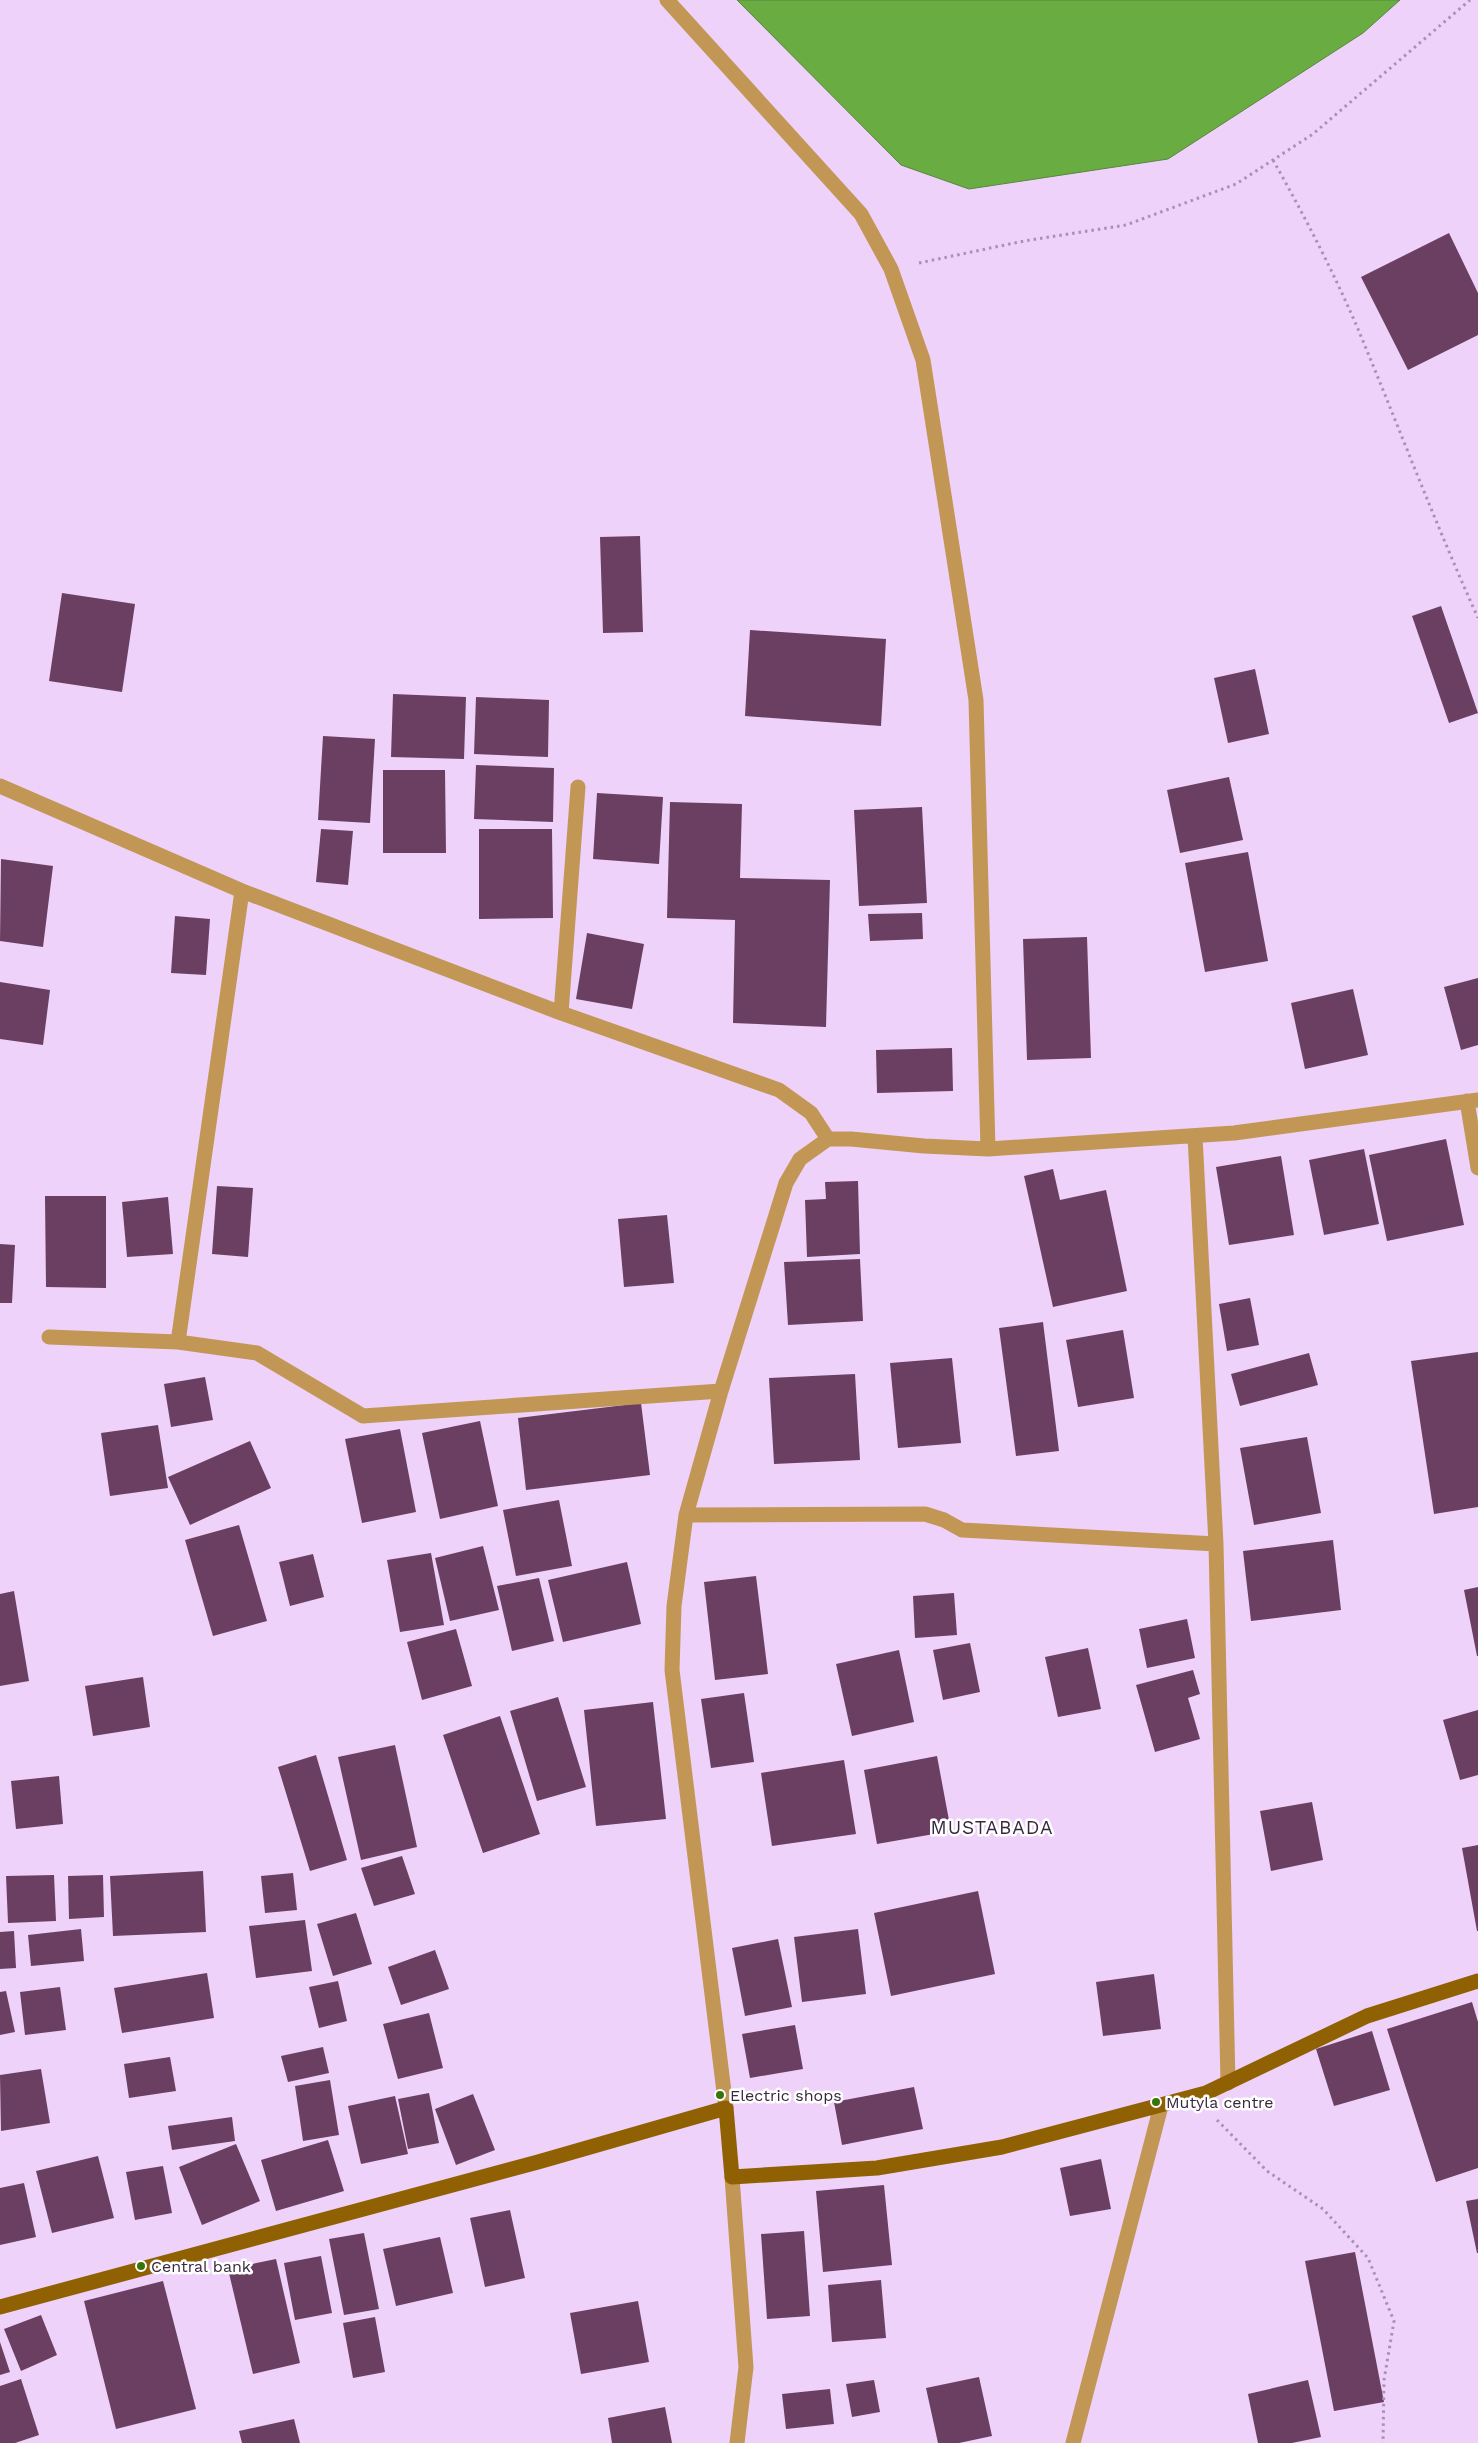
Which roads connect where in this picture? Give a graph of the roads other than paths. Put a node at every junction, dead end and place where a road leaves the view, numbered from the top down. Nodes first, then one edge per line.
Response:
1 (666, 0) edge
2 (0, 786) edge
3 (578, 787) dead end
4 (242, 891) junction
5 (561, 1013) junction
6 (1472, 1100) edge
7 (1195, 1136) junction
8 (828, 1139) junction
9 (988, 1149) junction
10 (1478, 1168) edge
11 (49, 1337) dead end
12 (178, 1342) junction
13 (721, 1391) junction
14 (686, 1515) junction
15 (1216, 1544) junction
16 (1478, 1981) edge
17 (1228, 2083) junction
18 (1161, 2106) junction
19 (726, 2108) junction
20 (732, 2177) junction
21 (0, 2307) edge
22 (737, 2443) edge
23 (1073, 2443) edge

1 - 9 street
2 - 4 street
3 - 5 street
4 - 5 street
4 - 12 street
5 - 8 street
6 - 7 street
6 - 10 street
7 - 9 street
7 - 15 street
8 - 9 street
8 - 13 street
11 - 12 street
12 - 13 street
13 - 14 street
14 - 15 street
14 - 19 street
15 - 17 street
16 - 17 main road
17 - 18 main road
18 - 20 main road
18 - 23 street
19 - 20 main road
19 - 21 main road
20 - 22 street

